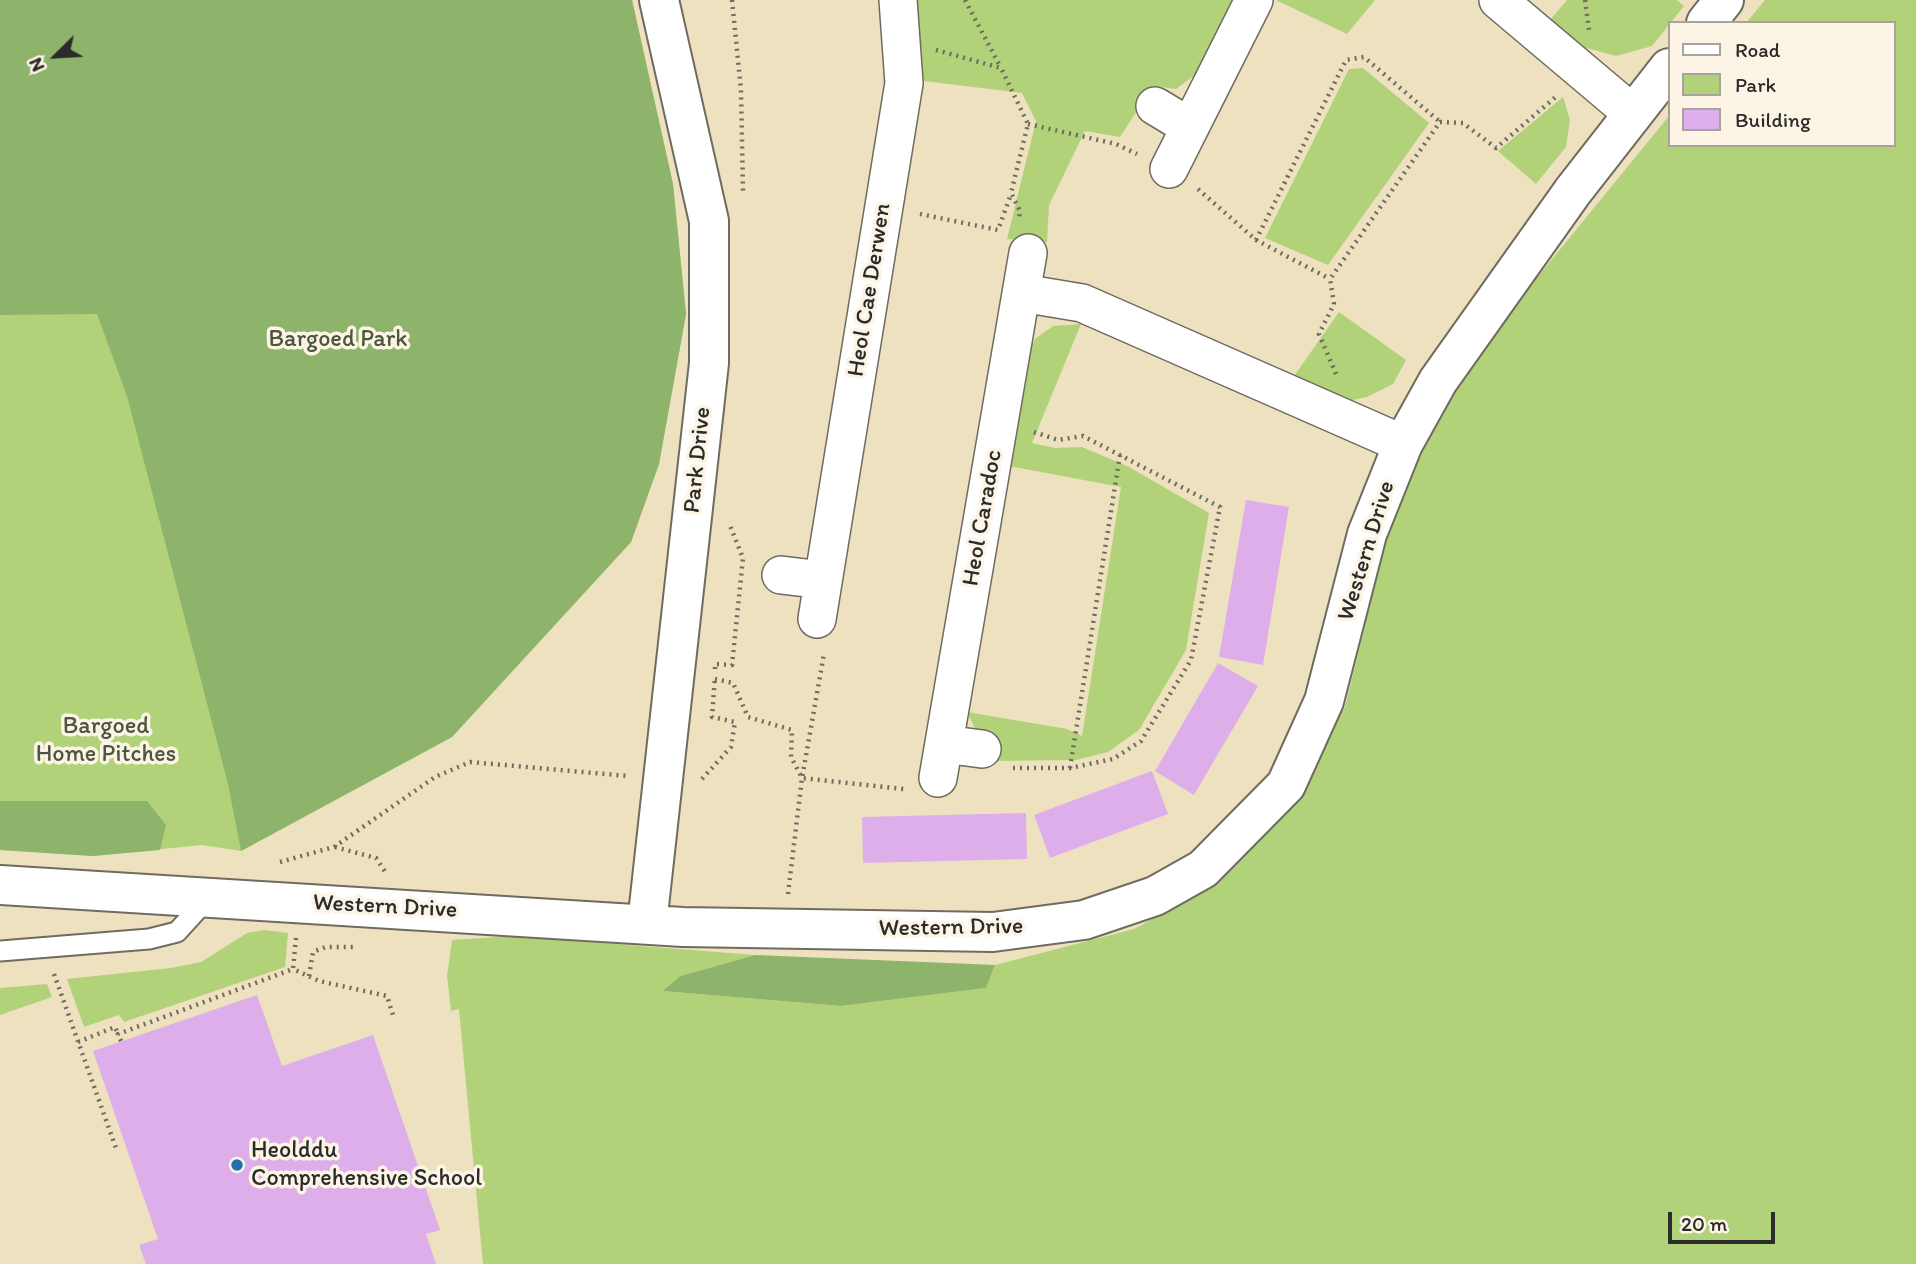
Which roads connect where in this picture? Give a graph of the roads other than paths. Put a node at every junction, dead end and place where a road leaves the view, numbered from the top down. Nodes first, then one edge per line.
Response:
1 (659, 0) edge
2 (898, 0) edge
3 (1254, 0) edge
4 (1497, 0) edge
5 (1724, 0) edge
6 (1708, 21) edge
7 (1668, 69) edge
8 (1155, 106) dead end
9 (1632, 113) junction
10 (1190, 127) junction
11 (1169, 169) dead end
12 (1028, 253) road end
13 (1022, 293) junction
14 (1403, 444) junction
15 (782, 575) dead end
16 (823, 580) junction
17 (817, 619) dead end
18 (994, 758) road end
19 (0, 885) edge
20 (208, 898) junction
21 (647, 924) junction
22 (0, 951) edge

1 - 21 street, Park Drive
2 - 16 street, Heol Cae Derwen
3 - 10 street
4 - 9 street
5 - 6 street
7 - 9 street, Western Drive
8 - 10 street
9 - 14 street, Western Drive
10 - 11 street
12 - 13 street, Heol Caradoc
13 - 14 street
13 - 18 street, Heol Caradoc
14 - 21 street, Western Drive
15 - 16 street
16 - 17 street, Heol Cae Derwen
19 - 20 street, Western Drive
20 - 21 street, Western Drive
20 - 22 lane

